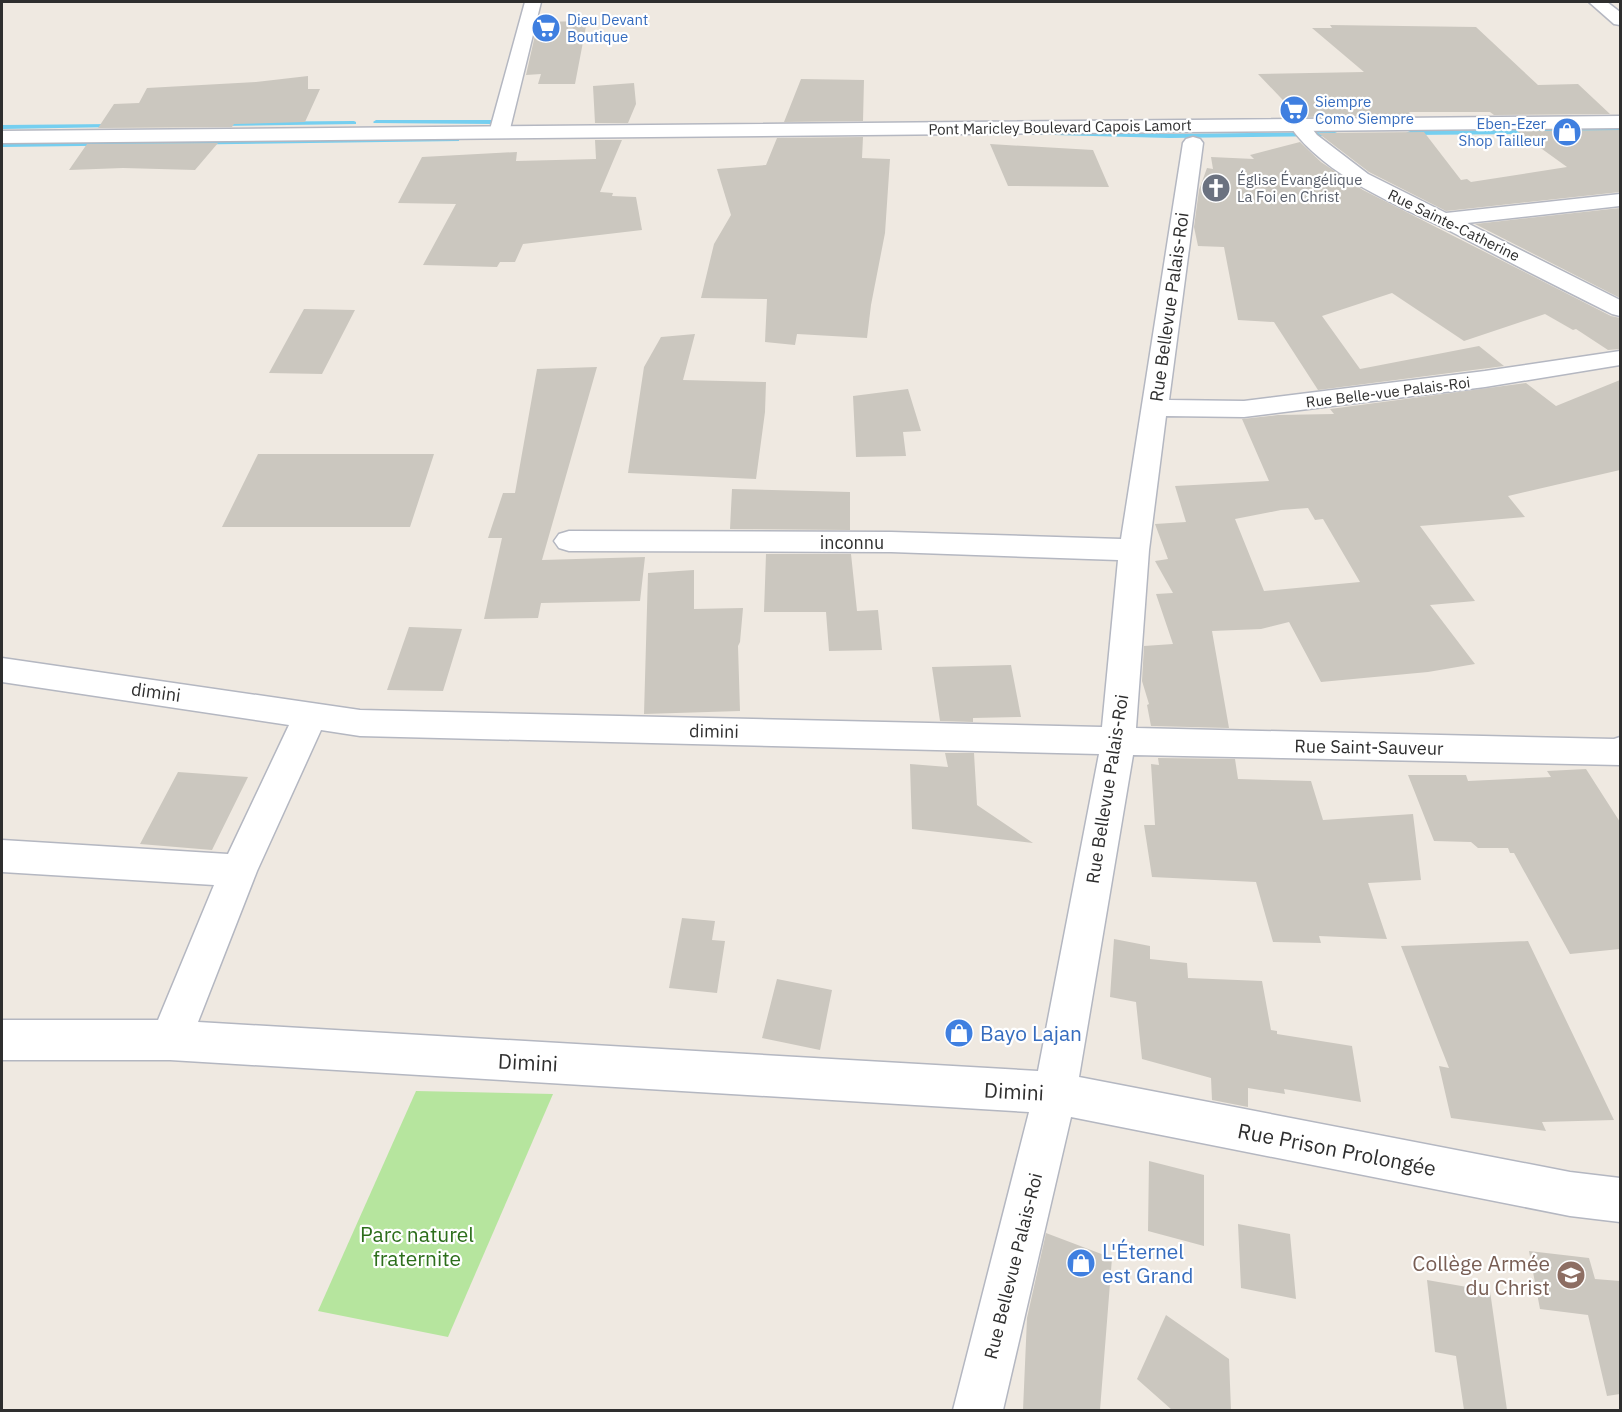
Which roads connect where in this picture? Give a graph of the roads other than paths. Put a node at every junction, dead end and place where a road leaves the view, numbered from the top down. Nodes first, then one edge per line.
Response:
1 (533, 2) edge
2 (1597, 2) edge
3 (1620, 20) edge
4 (1620, 122) edge
5 (1304, 132) junction
6 (1189, 133) junction
7 (500, 134) junction
8 (2, 137) edge
9 (1614, 206) edge
10 (1440, 220) junction
11 (1620, 309) edge
12 (1620, 358) edge
13 (1155, 408) junction
14 (569, 541) dead end
15 (1134, 550) junction
16 (2, 670) edge
17 (311, 715) junction
18 (1118, 741) junction
19 (1620, 751) edge
20 (2, 856) edge
21 (238, 871) junction
22 (2, 1040) edge
23 (170, 1040) junction
24 (1055, 1093) junction
25 (1620, 1200) edge
26 (978, 1410) edge

1 - 7 street
2 - 3 street
4 - 5 street, Pont Maricley Boulevard Capois Lamort
5 - 6 street, Pont Maricley Boulevard Capois Lamort
5 - 10 street, Rue Sainte-Catherine
6 - 7 street, Pont Maricley Boulevard Capois Lamort
6 - 13 street, Rue Bellevue Palais-Roi
7 - 8 street, Pont Maricley Boulevard Capois Lamort
9 - 10 street
10 - 11 street, Rue Sainte-Catherine
12 - 13 street, Rue Belle-vue Palais-Roi
13 - 15 street, Rue Bellevue Palais-Roi
14 - 15 street, inconnu
15 - 18 street, Rue Bellevue Palais-Roi
16 - 17 street, dimini
17 - 18 street, dimini
17 - 21 street
18 - 19 street, Rue Saint-Sauveur
18 - 24 street, Rue Bellevue Palais-Roi
20 - 21 street
21 - 23 street
22 - 23 street, Dimini
23 - 24 street, Dimini
24 - 25 street, Rue Prison Prolongée
24 - 26 street, Rue Bellevue Palais-Roi

